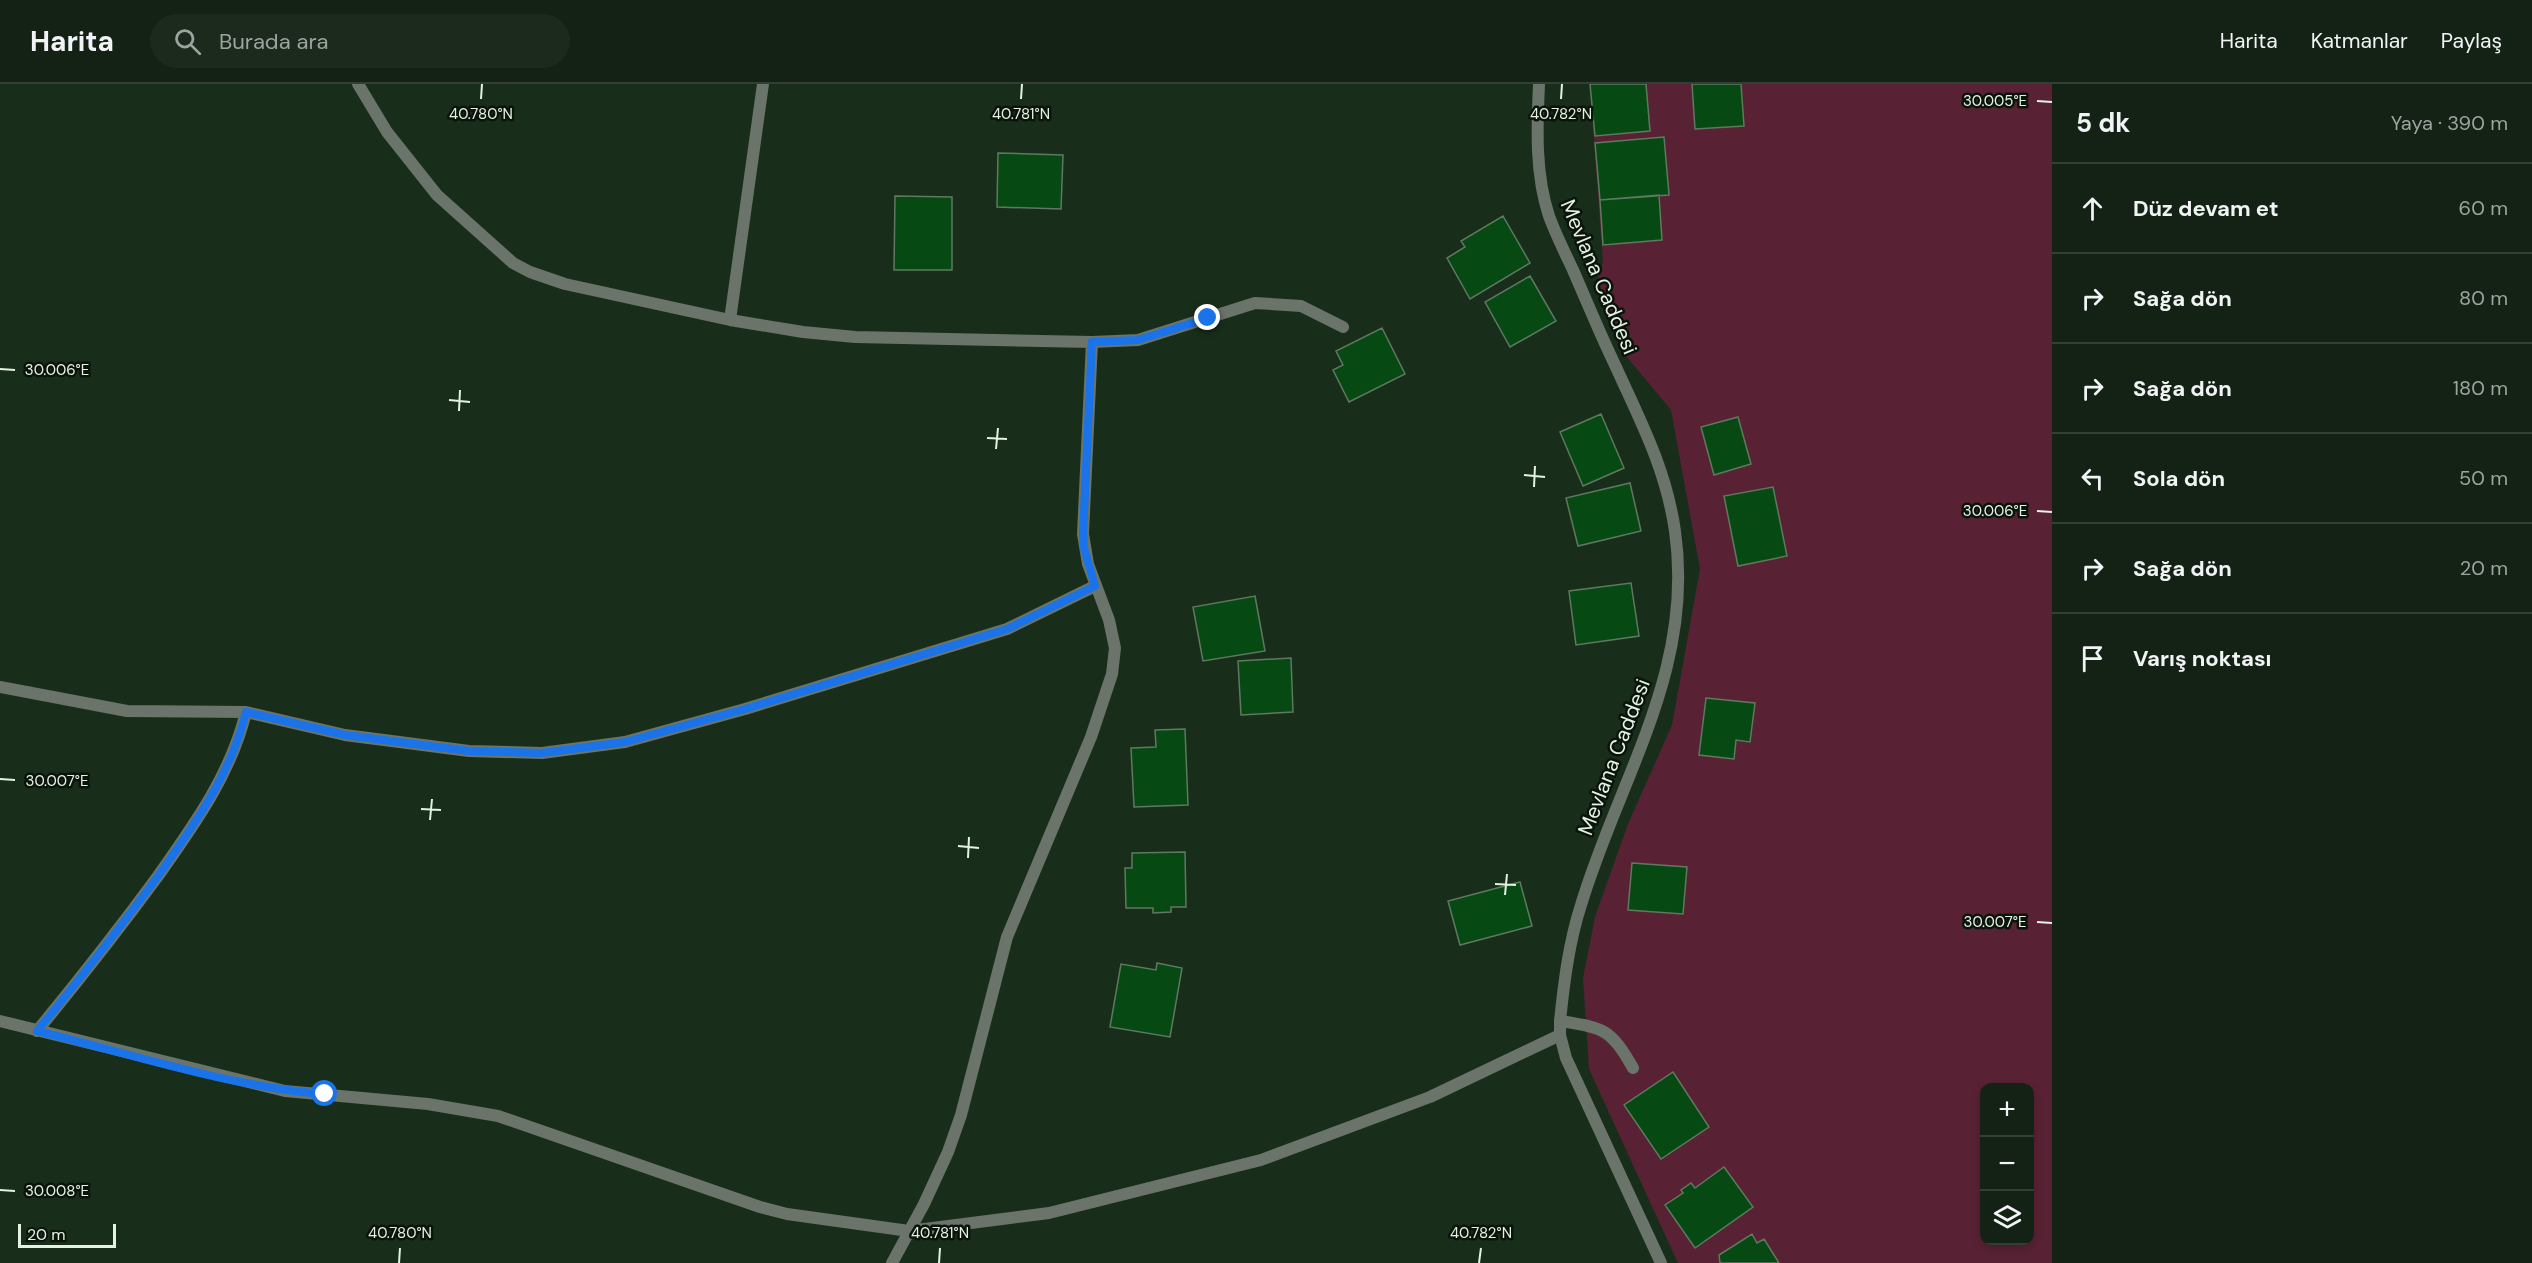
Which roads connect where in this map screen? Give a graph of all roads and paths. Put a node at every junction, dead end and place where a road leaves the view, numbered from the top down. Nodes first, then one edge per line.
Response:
1 (358, 84) edge
2 (763, 84) edge
3 (1539, 84) edge
4 (730, 320) junction
5 (1343, 327) dead end
6 (1092, 342) junction
7 (1095, 586) junction
8 (0, 687) edge
9 (246, 712) junction
10 (0, 1021) edge
11 (1560, 1021) junction
12 (37, 1031) junction
13 (1560, 1035) junction
14 (1633, 1068) dead end
15 (909, 1231) junction
16 (892, 1263) edge
17 (1661, 1263) edge

1 - 4 street
2 - 4 street
3 - 11 street, Mevlana Caddesi
4 - 6 street
5 - 6 street
6 - 7 street
7 - 9 street
7 - 15 street
8 - 9 street
9 - 12 street
10 - 12 street
11 - 13 street, Mevlana Caddesi
11 - 14 street
12 - 15 street
13 - 15 street
13 - 17 street, Mevlana Caddesi
15 - 16 street

